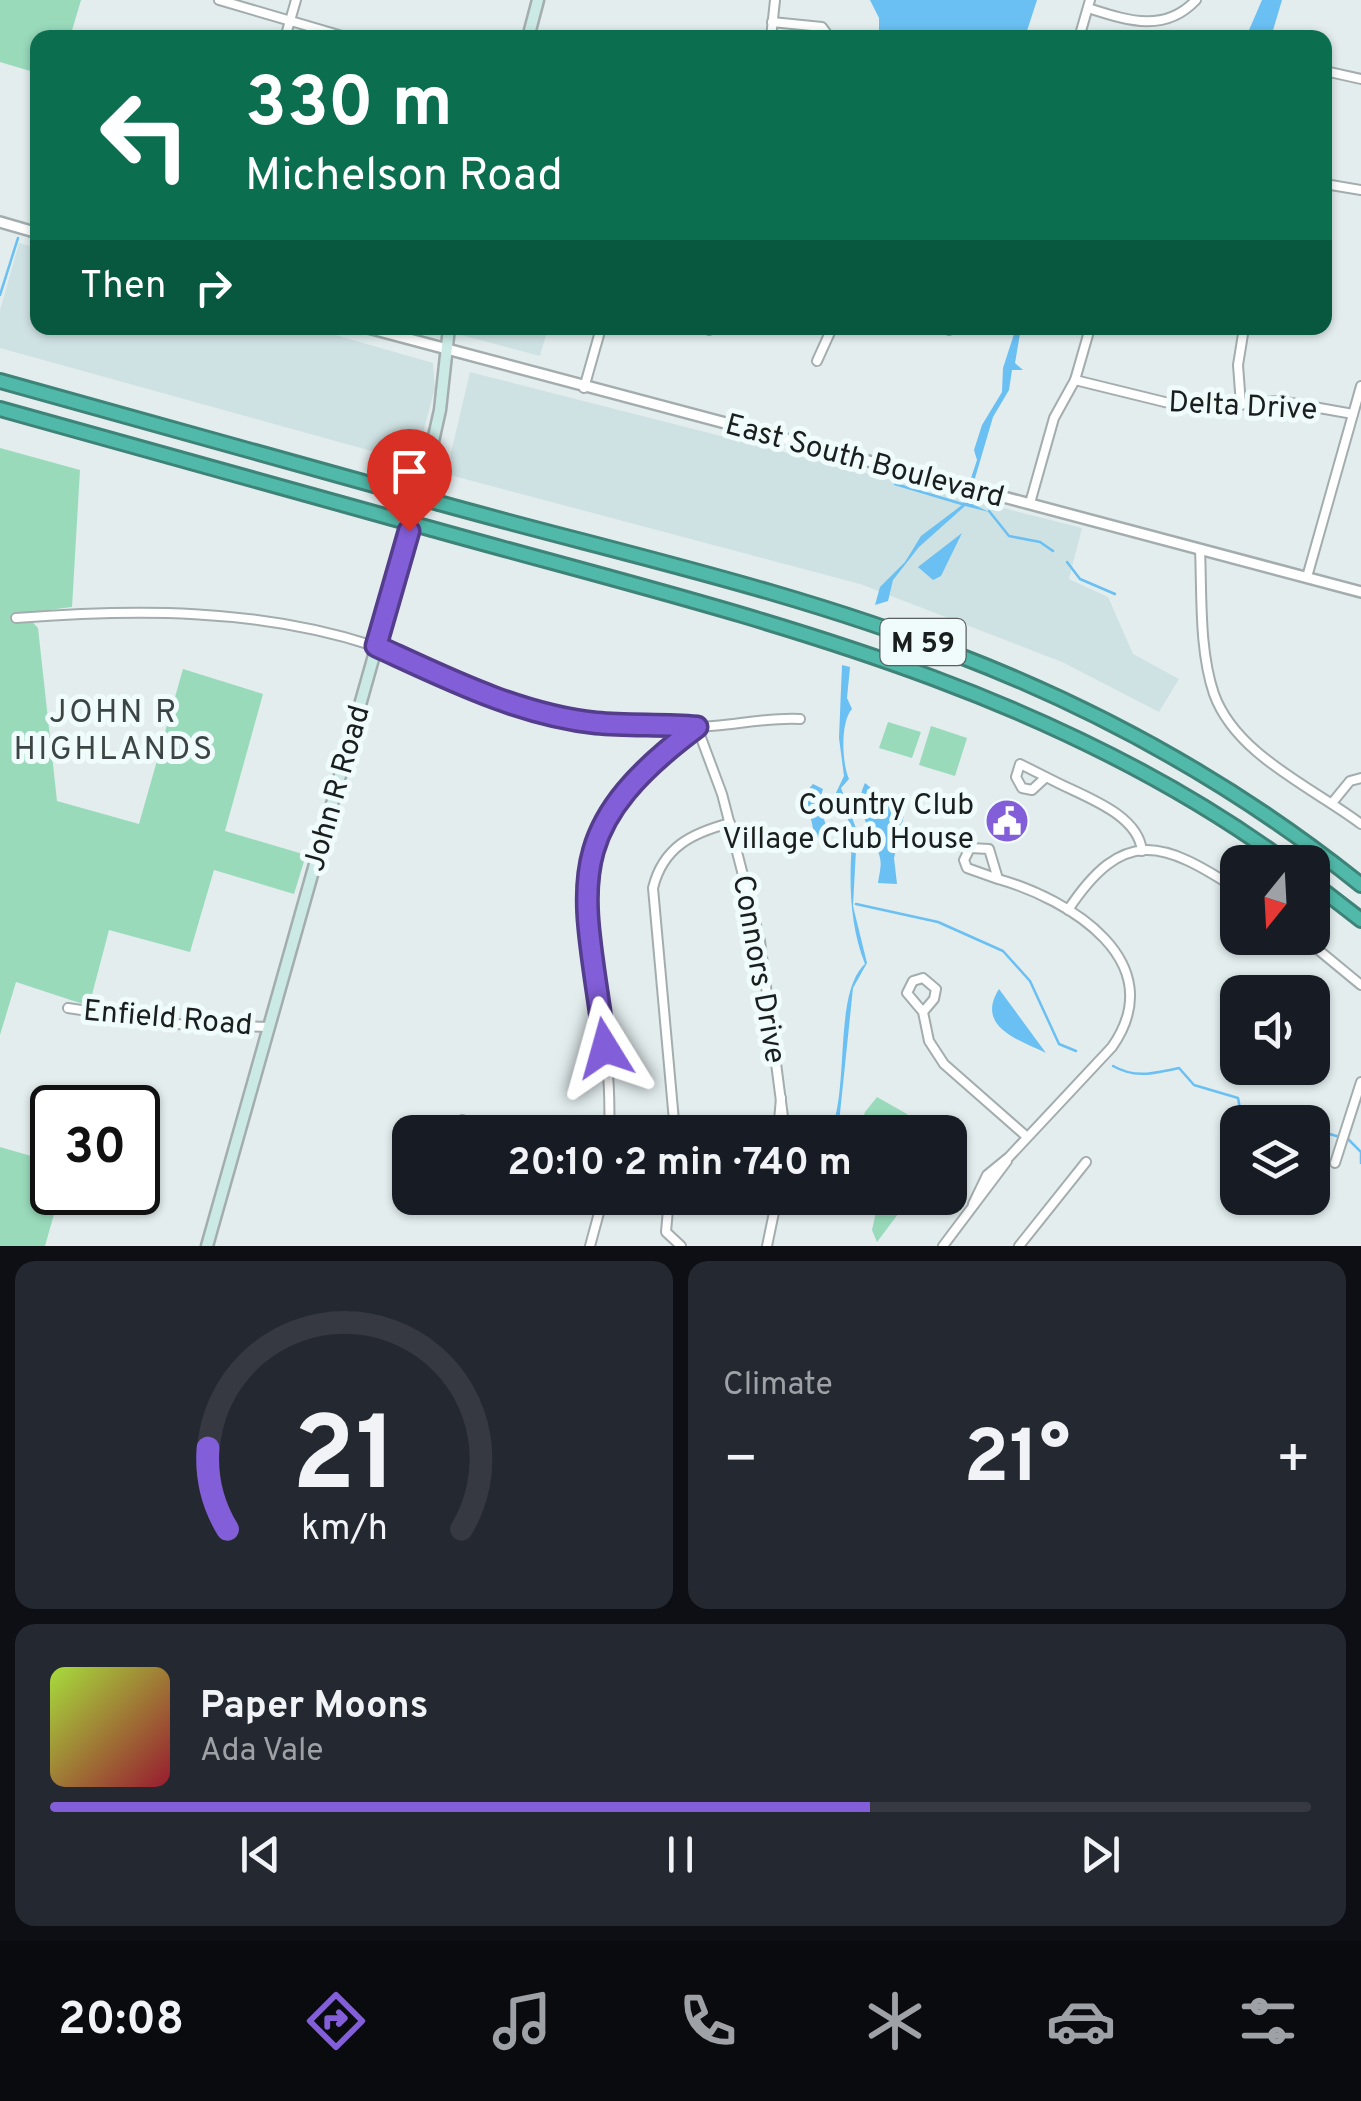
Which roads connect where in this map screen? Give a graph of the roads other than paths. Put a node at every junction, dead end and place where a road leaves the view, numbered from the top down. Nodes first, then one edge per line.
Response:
1 (219, 0) edge
2 (296, 0) edge
3 (538, 0) edge
4 (775, 0) edge
5 (1196, 0) edge
6 (1089, 4) edge
7 (290, 20) junction
8 (772, 22) junction
9 (287, 30) edge
10 (323, 30) edge
11 (530, 30) edge
12 (772, 30) edge
13 (824, 30) edge
14 (1081, 30) edge
15 (1332, 73) edge
16 (1361, 79) edge
17 (1332, 185) edge
18 (1361, 190) edge
19 (0, 222) edge
20 (30, 231) edge
21 (393, 335) edge
22 (448, 335) edge
23 (599, 335) edge
24 (828, 335) edge
25 (1088, 335) edge
26 (1243, 335) edge
27 (447, 350) junction
28 (816, 360) dead end
29 (1075, 380) junction
30 (0, 381) edge
31 (1361, 386) edge
32 (584, 388) junction
33 (1241, 405) junction
34 (0, 409) edge
35 (1355, 417) edge
36 (1030, 503) junction
37 (1200, 549) junction
38 (1307, 578) junction
39 (1361, 592) edge
40 (16, 618) dead end
41 (376, 646) junction
42 (800, 719) dead end
43 (697, 727) junction
44 (1046, 777) dead end
45 (1361, 778) edge
46 (1332, 803) junction
47 (730, 823) junction
48 (1361, 824) edge
49 (1259, 845) edge
50 (1142, 851) junction
51 (998, 879) junction
52 (1220, 879) edge
53 (1361, 886) edge
54 (1330, 896) edge
55 (1068, 910) junction
56 (1361, 920) edge
57 (1325, 955) edge
58 (1361, 984) edge
59 (68, 1008) dead end
60 (923, 1012) junction
61 (268, 1027) junction
62 (1361, 1082) edge
63 (782, 1098) junction
64 (608, 1115) edge
65 (675, 1115) edge
66 (780, 1115) edge
67 (784, 1115) edge
68 (1026, 1136) junction
69 (1086, 1162) dead end
70 (1335, 1163) dead end
71 (598, 1215) edge
72 (668, 1215) edge
73 (773, 1215) edge
74 (207, 1246) edge
75 (590, 1246) edge
76 (681, 1246) edge
77 (766, 1246) edge
78 (943, 1246) edge
79 (1019, 1246) edge

1 - 7 street
2 - 7 street
3 - 11 main road
4 - 8 street
5 - 6 street
6 - 14 street
7 - 9 street
7 - 10 street
8 - 12 street
8 - 13 street
15 - 16 street
17 - 18 street
19 - 20 street
21 - 27 street, East South Boulevard
22 - 27 main road, John R Road
23 - 32 street
24 - 28 street
25 - 29 street
26 - 33 street
27 - 32 street, East South Boulevard
27 - 41 main road, John R Road
29 - 33 street, Delta Drive
29 - 36 street
30 - 53 highway, M 59, bridge
31 - 35 street
32 - 36 street, East South Boulevard
33 - 35 street, Delta Drive
34 - 49 highway, M 59, bridge
35 - 38 street
36 - 37 street, East South Boulevard
37 - 38 street, East South Boulevard
37 - 46 street
38 - 39 street, East South Boulevard
40 - 41 street
41 - 43 street
41 - 61 main road, John R Road
42 - 43 street
43 - 47 street, Connors Drive
43 - 64 street
44 - 50 street
45 - 46 street
46 - 48 street
47 - 63 street, Connors Drive
47 - 65 street
50 - 52 street
50 - 55 street
51 - 51 street
51 - 55 street
54 - 56 highway
55 - 68 street
57 - 58 street
59 - 61 street, Enfield Road
60 - 60 street
60 - 68 street
61 - 74 main road, John R Road
62 - 70 street
63 - 66 street, Connors Drive
63 - 67 street, Connors Drive
68 - 78 street
69 - 79 street
71 - 75 street
72 - 76 street
73 - 77 street

